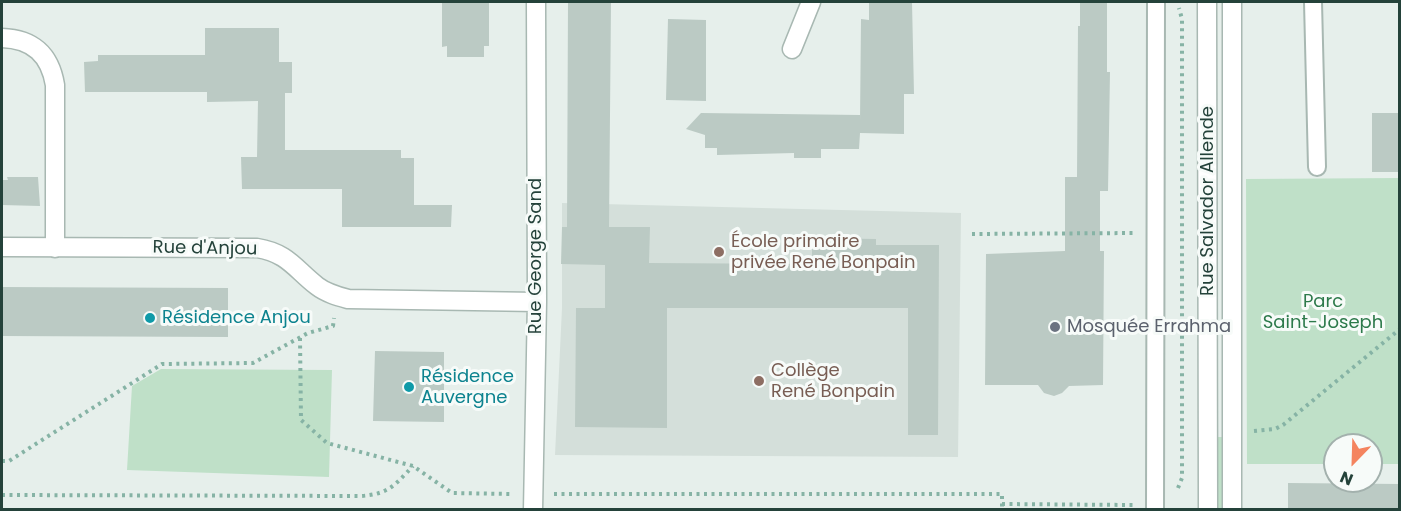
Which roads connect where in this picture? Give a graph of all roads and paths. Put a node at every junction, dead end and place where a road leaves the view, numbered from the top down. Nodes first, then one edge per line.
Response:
1 (536, 2) edge
2 (811, 2) edge
3 (1156, 2) edge
4 (1177, 2) edge
5 (1207, 2) edge
6 (1232, 2) edge
7 (1313, 2) edge
8 (2, 38) edge
9 (792, 49) dead end
10 (1317, 167) dead end
11 (1156, 232) junction
12 (1182, 232) junction
13 (1209, 232) junction
14 (972, 234) dead end
15 (2, 247) edge
16 (55, 248) junction
17 (338, 296) junction
18 (537, 302) junction
19 (1400, 329) edge
20 (300, 338) junction
21 (1182, 433) junction
22 (1209, 433) junction
23 (1232, 433) junction
24 (2, 461) edge
25 (413, 466) junction
26 (2, 495) edge
27 (533, 502) edge
28 (1155, 504) edge
29 (1002, 507) edge
30 (1208, 510) edge
31 (1232, 510) edge

1 - 18 street, Rue George Sand
2 - 9 street
3 - 11 lane
4 - 12 path
5 - 13 street, Rue Salvador Allende
6 - 23 street, Rue Salvador Allende
7 - 10 lane
8 - 16 street
11 - 12 path
11 - 14 path
11 - 28 lane
12 - 13 path
12 - 21 path
13 - 22 street, Rue Salvador Allende
15 - 16 street, Rue d'Anjou
16 - 17 street, Rue d'Anjou
17 - 18 street, Rue d'Anjou
17 - 20 path
18 - 27 street, Rue George Sand
19 - 23 path
20 - 24 path
20 - 25 path
21 - 22 path
21 - 28 path
22 - 30 street, Rue Salvador Allende
23 - 31 street, Rue Salvador Allende
25 - 26 path
25 - 27 path
27 - 29 path
28 - 29 path

